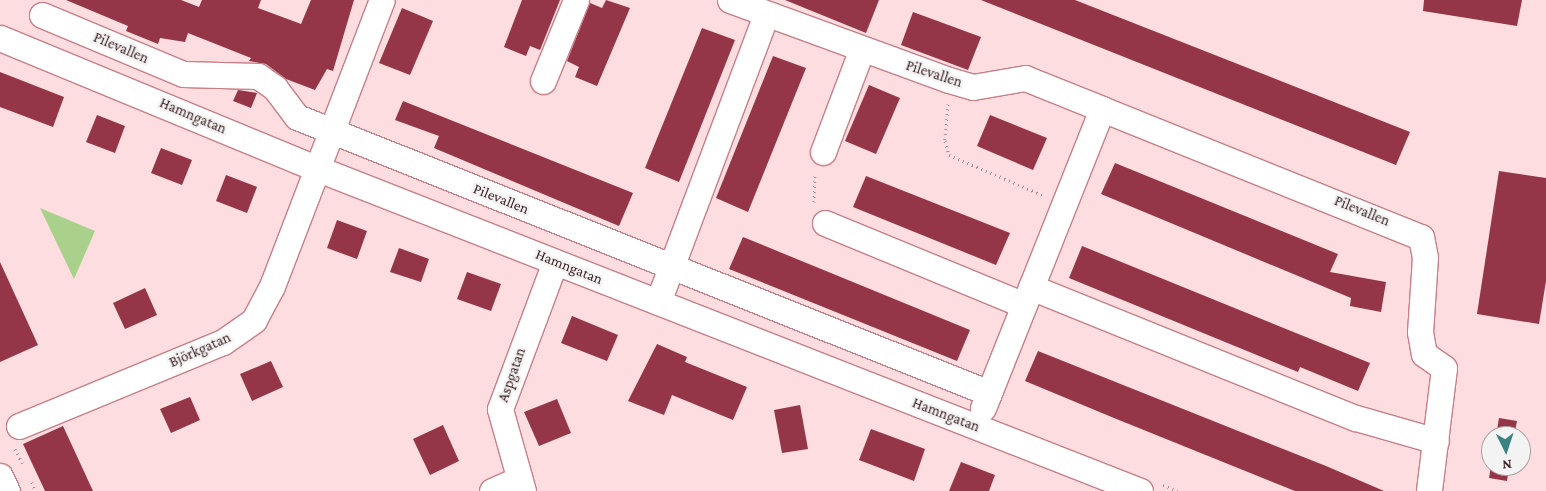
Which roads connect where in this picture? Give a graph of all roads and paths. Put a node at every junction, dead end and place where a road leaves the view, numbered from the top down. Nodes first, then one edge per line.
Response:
1 (382, 0) edge
2 (576, 0) edge
3 (730, 0) edge
4 (42, 15) dead end
5 (766, 15) junction
6 (0, 38) edge
7 (862, 49) junction
8 (949, 80) junction
9 (544, 81) dead end
10 (1102, 109) junction
11 (330, 130) junction
12 (824, 152) joint
13 (316, 168) junction
14 (1064, 204) junction
15 (825, 223) joint
16 (555, 262) junction
17 (672, 267) junction
18 (1027, 296) junction
19 (658, 302) junction
20 (989, 393) junction
21 (976, 426) junction
22 (15, 432) joint
23 (1436, 441) junction
24 (26, 470) dead end
25 (0, 476) edge
26 (29, 478) dead end
27 (521, 485) edge
28 (7, 491) edge
29 (35, 491) edge
30 (492, 491) edge
31 (1140, 491) edge
32 (1429, 491) edge

1 - 11 street
2 - 9 street
3 - 5 street, Pilevallen
4 - 11 street, Pilevallen
5 - 7 street, Pilevallen
5 - 17 street
6 - 13 street, Hamngatan
7 - 8 street, Pilevallen
7 - 12 street
8 - 10 street, Pilevallen
8 - 14 path
10 - 14 street
10 - 23 street, Pilevallen
11 - 13 street
11 - 17 street, Pilevallen
12 - 15 path
13 - 16 street, Hamngatan
13 - 22 street, Björkgatan
14 - 18 street
15 - 18 street
16 - 19 street, Hamngatan
16 - 27 street, Aspgatan
17 - 19 street
17 - 20 street, Pilevallen
18 - 20 street
18 - 23 street
19 - 21 street, Hamngatan
20 - 21 street
21 - 31 street, Hamngatan
22 - 24 path
23 - 32 street, Pilevallen
25 - 28 street
26 - 29 path
27 - 30 street

